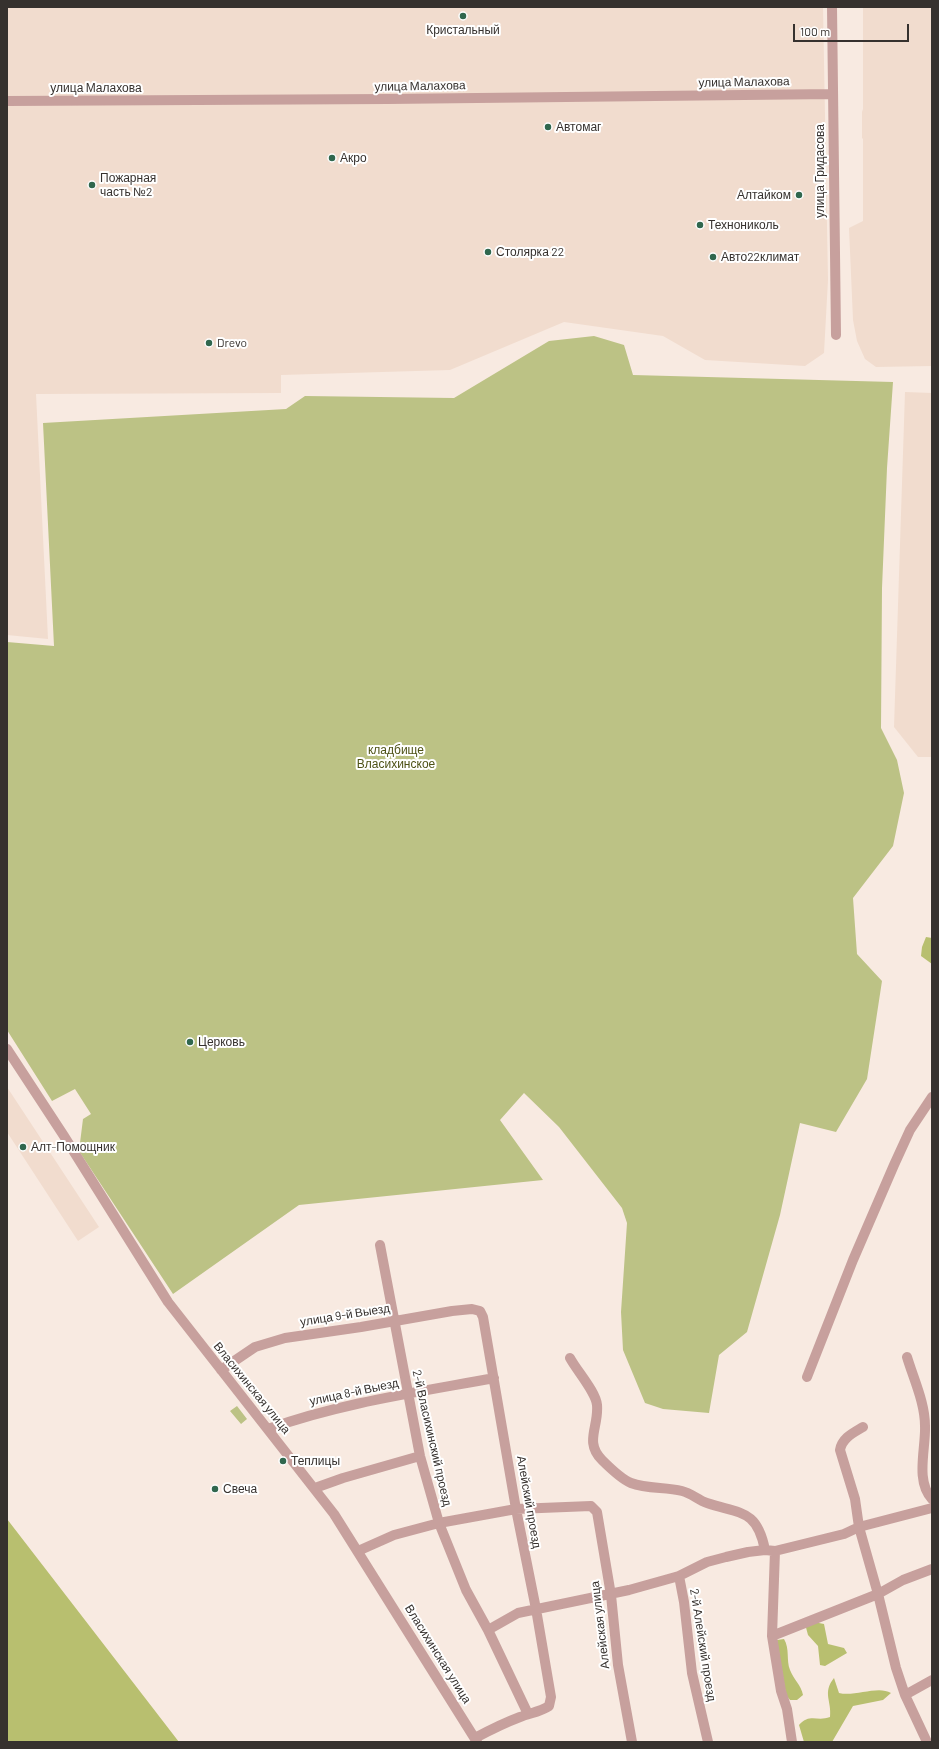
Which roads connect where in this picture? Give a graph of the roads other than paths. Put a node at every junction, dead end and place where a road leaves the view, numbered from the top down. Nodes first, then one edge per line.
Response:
1 (832, 7) edge
2 (833, 94) junction
3 (7, 101) edge
4 (836, 335) dead end
5 (7, 1049) edge
6 (932, 1097) edge
7 (380, 1245) dead end
8 (480, 1311) joint
9 (393, 1321) junction
10 (907, 1357) dead end
11 (570, 1358) dead end
12 (221, 1370) junction
13 (807, 1377) dead end
14 (494, 1378) junction
15 (408, 1394) junction
16 (863, 1427) dead end
17 (268, 1429) junction
18 (420, 1456) junction
19 (315, 1488) junction
20 (932, 1499) edge
21 (932, 1508) edge
22 (516, 1509) junction
23 (439, 1523) junction
24 (860, 1527) junction
25 (770, 1550) junction
26 (358, 1551) junction
27 (932, 1569) edge
28 (679, 1576) junction
29 (878, 1594) junction
30 (611, 1595) junction
31 (536, 1609) junction
32 (488, 1630) junction
33 (772, 1636) junction
34 (932, 1680) edge
35 (905, 1695) junction
36 (528, 1714) junction
37 (476, 1740) edge
38 (632, 1742) edge
39 (708, 1742) edge
40 (792, 1742) edge
41 (927, 1742) edge

1 - 2 street, улица Гридасова
2 - 3 street, улица Малахова
2 - 4 street, улица Гридасова
5 - 12 street, Власихинская улица
6 - 13 street
7 - 9 street, 2-й Власихинский проезд
8 - 9 street, улица 9-й Выезд
8 - 14 street, Алейский проезд
9 - 12 street, улица 9-й Выезд
9 - 15 street, 2-й Власихинский проезд
10 - 20 street
11 - 25 street
12 - 17 street, Власихинская улица
14 - 15 street, улица 8-й Выезд
14 - 22 street, Алейский проезд
15 - 17 street, улица 8-й Выезд
15 - 18 street, 2-й Власихинский проезд
16 - 24 street
17 - 19 street, Власихинская улица
18 - 19 street
18 - 23 street, 2-й Власихинский проезд
19 - 26 street, Власихинская улица
21 - 24 street
22 - 23 street
22 - 30 street, Алейская улица
22 - 31 street, Алейский проезд
23 - 26 street
23 - 32 street, 2-й Власихинский проезд
24 - 25 street
24 - 29 street
25 - 28 street
25 - 33 street
26 - 37 street, Власихинская улица
27 - 29 street
28 - 30 street
28 - 39 street, 2-й Алейский проезд
29 - 33 street
29 - 35 street
30 - 31 street
30 - 38 street, Алейская улица
31 - 32 street
31 - 36 street, Алейский проезд
32 - 36 street, 2-й Власихинский проезд
33 - 40 street
34 - 35 street
35 - 41 street
36 - 37 street

